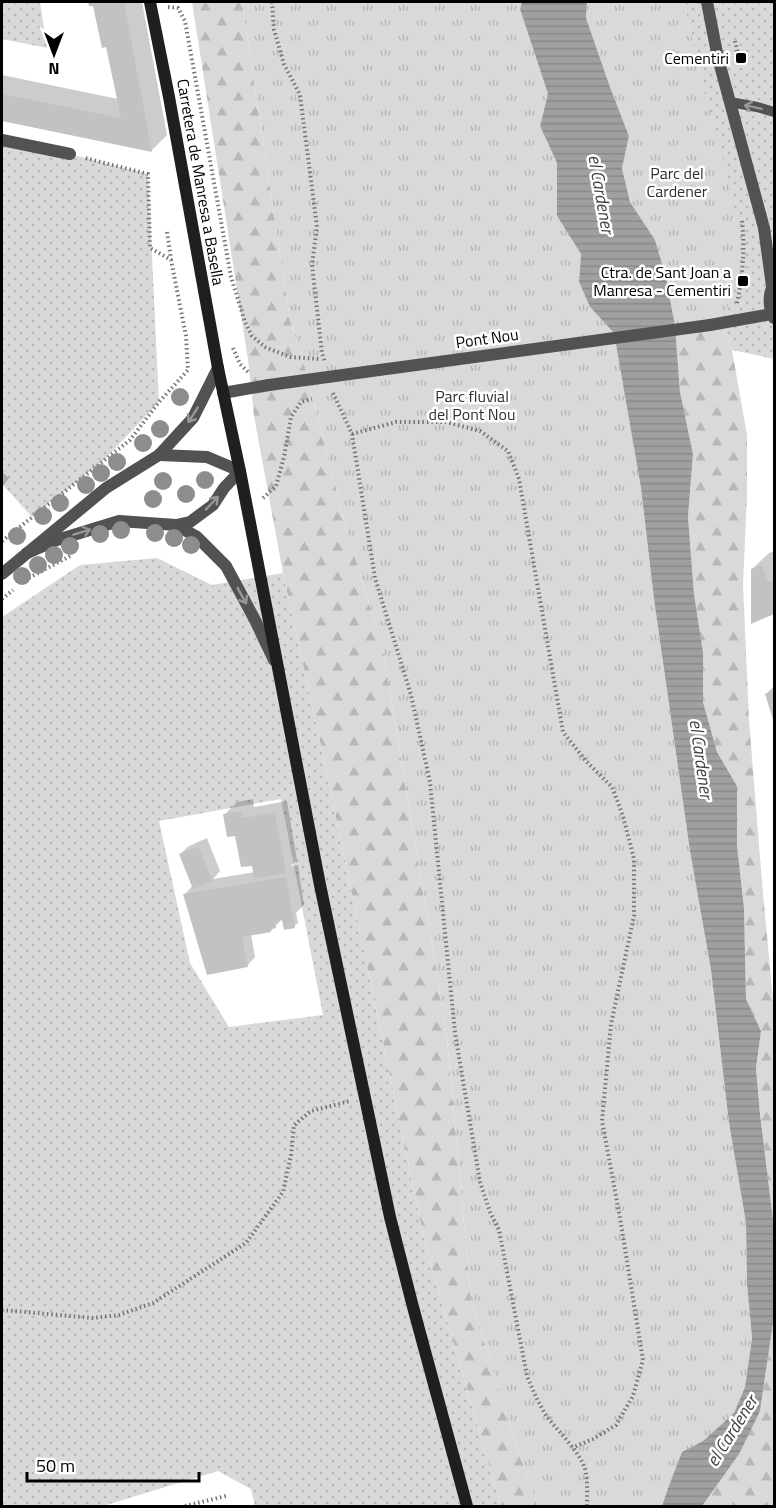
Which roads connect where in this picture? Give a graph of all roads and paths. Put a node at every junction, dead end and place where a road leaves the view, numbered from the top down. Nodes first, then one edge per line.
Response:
1 (272, 2) edge
2 (707, 2) edge
3 (156, 4) edge
4 (730, 102) junction
5 (774, 112) edge
6 (2, 140) edge
7 (70, 154) joint
8 (742, 218) dead end
9 (764, 228) junction
10 (167, 232) dead end
11 (774, 238) edge
12 (171, 260) junction
13 (773, 284) edge
14 (773, 316) edge
15 (734, 322) junction
16 (218, 369) junction
17 (223, 393) junction
18 (333, 393) dead end
19 (322, 396) dead end
20 (352, 434) junction
21 (159, 455) junction
22 (240, 471) junction
23 (246, 502) junction
24 (176, 525) junction
25 (2, 541) edge
26 (78, 552) dead end
27 (27, 553) junction
28 (2, 574) edge
29 (2, 599) edge
30 (279, 670) junction
31 (365, 1098) junction
32 (2, 1310) edge
33 (572, 1448) junction
34 (226, 1496) dead end
35 (185, 1506) edge
36 (467, 1506) edge
37 (587, 1506) edge

1 - 3 path
2 - 4 street
3 - 16 main road, Carretera de Manresa a Basella
5 -> 4 lane
4 - 9 street
6 - 7 street
7 - 12 path
8 - 15 path
9 - 11 street
9 - 13 street
10 - 12 path
12 - 25 path
13 - 14 street
14 - 15 street, Pont Nou
15 - 17 street, Pont Nou, bridge
16 - 17 main road, Carretera de Manresa a Basella
16 -> 21 street
17 - 22 main road, Carretera de Manresa a Basella
18 - 20 path
19 - 23 path
20 - 33 path
20 - 33 path
21 - 22 street
21 - 27 street
22 - 23 main road, Carretera de Manresa a Basella
24 -> 22 street
23 - 30 main road, Carretera de Manresa a Basella
27 -> 24 street
24 -> 30 street
26 - 29 path
27 - 28 street
30 - 31 main road, Carretera de Manresa a Basella
31 - 32 path
31 - 36 main road, Carretera de Manresa a Basella
33 - 37 path
34 - 35 path

